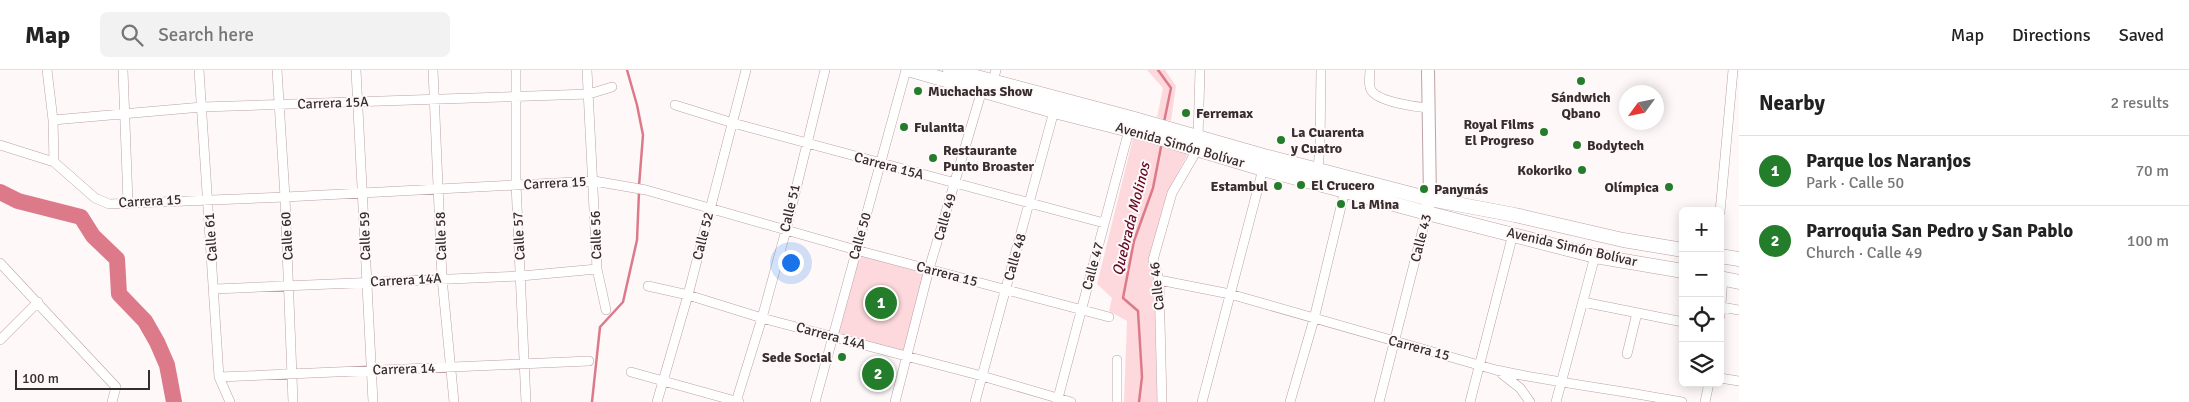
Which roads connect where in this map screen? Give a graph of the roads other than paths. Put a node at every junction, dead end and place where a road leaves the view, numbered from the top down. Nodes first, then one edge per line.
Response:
1 (47, 70) edge
2 (123, 70) edge
3 (199, 70) edge
4 (277, 70) edge
5 (356, 70) edge
6 (433, 70) edge
7 (516, 70) edge
8 (587, 70) edge
9 (746, 70) edge
10 (825, 70) edge
11 (906, 70) edge
12 (911, 70) edge
13 (950, 70) edge
14 (1322, 70) edge
15 (1370, 70) edge
16 (1428, 70) edge
17 (1733, 70) edge
18 (1200, 72) edge
19 (991, 80) edge
20 (612, 87) dead end
21 (589, 94) junction
22 (516, 96) junction
23 (436, 100) junction
24 (359, 103) junction
25 (280, 105) junction
26 (675, 105) dead end
27 (202, 107) junction
28 (1428, 108) junction
29 (1054, 111) junction
30 (126, 112) junction
31 (53, 120) junction
32 (733, 123) junction
33 (1150, 129) junction
34 (1130, 130) junction
35 (805, 143) junction
36 (1198, 144) junction
37 (0, 145) edge
38 (54, 162) junction
39 (880, 164) junction
40 (1263, 169) junction
41 (1318, 169) junction
42 (594, 181) junction
43 (955, 183) junction
44 (516, 184) junction
45 (439, 189) junction
46 (1345, 190) junction
47 (363, 192) junction
48 (285, 197) junction
49 (209, 199) junction
50 (1430, 199) junction
51 (128, 202) junction
52 (1031, 203) junction
53 (1720, 207) edge
54 (709, 210) junction
55 (1427, 213) junction
56 (1104, 223) junction
57 (786, 230) junction
58 (1513, 234) junction
59 (1679, 249) edge
60 (856, 250) junction
61 (1595, 256) junction
62 (1724, 257) edge
63 (1739, 259) edge
64 (0, 263) edge
65 (597, 268) junction
66 (930, 269) junction
67 (1679, 270) edge
68 (521, 276) junction
69 (442, 278) junction
70 (1724, 278) edge
71 (1159, 280) junction
72 (366, 282) junction
73 (1739, 282) edge
74 (289, 286) junction
75 (648, 286) dead end
76 (215, 289) junction
77 (1006, 290) junction
78 (1230, 294) junction
79 (688, 295) junction
80 (38, 302) junction
81 (1582, 302) junction
82 (606, 310) dead end
83 (1082, 310) junction
84 (1739, 310) edge
85 (1724, 311) edge
86 (1637, 313) junction
87 (1109, 317) dead end
88 (762, 318) junction
89 (1314, 319) junction
90 (1679, 321) edge
91 (832, 336) junction
92 (0, 340) edge
93 (1395, 341) junction
94 (1627, 354) dead end
95 (908, 357) junction
96 (1117, 360) dead end
97 (590, 361) dead end
98 (524, 364) junction
99 (1480, 364) junction
100 (452, 367) junction
101 (371, 370) junction
102 (1496, 370) junction
103 (631, 372) dead end
104 (292, 374) junction
105 (982, 376) junction
106 (220, 378) junction
107 (1724, 379) edge
108 (663, 380) junction
109 (1739, 381) edge
110 (1562, 382) junction
111 (1708, 387) edge
112 (1057, 400) edge
113 (112, 402) edge
114 (230, 402) edge
115 (292, 402) edge
116 (373, 402) edge
117 (454, 402) edge
118 (526, 402) edge
119 (657, 402) edge
120 (737, 402) edge
121 (815, 402) edge
122 (895, 402) edge
123 (975, 402) edge
124 (1071, 402) edge
125 (1117, 402) edge
126 (1162, 402) edge
127 (1202, 402) edge
128 (1290, 402) edge
129 (1379, 402) edge
130 (1470, 402) edge
131 (1530, 402) edge
132 (1556, 402) edge
133 (1682, 402) edge
134 (1705, 402) edge

1 - 31 street
2 - 30 street
3 - 27 street, Calle 61
4 - 25 street, Calle 60
5 - 24 street, Calle 59
6 - 23 street, Calle 58
7 - 22 street, Calle 57
8 - 21 street, Calle 56
9 - 32 street, Calle 52
10 - 35 street, Calle 51
11 - 39 street, Calle 50
12 - 19 main road, Avenida Simón Bolívar
13 - 19 main road, Avenida Simón Bolívar
14 - 41 street
15 - 28 street
16 - 28 street, Calle 43
17 - 53 street
18 - 36 street, Calle 46
19 - 29 main road, Avenida Simón Bolívar
19 - 33 main road, Avenida Simón Bolívar
19 - 43 street, Calle 49
20 - 21 street, Carrera 15A
21 - 22 street, Carrera 15A
21 - 42 street, Calle 56
22 - 23 street, Carrera 15A
22 - 44 street, Calle 57
23 - 24 street, Carrera 15A
23 - 45 street, Calle 58
24 - 25 street, Carrera 15A
24 - 47 street, Calle 59
25 - 27 street, Carrera 15A
25 - 48 street, Calle 60
26 - 32 street, Carrera 15A
27 - 30 street, Carrera 15A
27 - 49 street, Calle 61
28 - 50 street, Calle 43
29 - 34 main road, Avenida Simón Bolívar
29 - 52 street, Calle 48
30 - 31 street, Carrera 15A
30 - 51 street
31 - 38 street
32 - 35 street, Carrera 15A
32 - 54 street, Calle 52
33 - 34 main road, Avenida Simón Bolívar
33 - 36 main road, Avenida Simón Bolívar
34 - 56 street, Calle 47
35 - 39 street, Carrera 15A
35 - 57 street, Calle 51
36 - 40 main road, Avenida Simón Bolívar
36 - 41 main road, Avenida Simón Bolívar
36 - 71 street, Calle 46
37 - 38 street, Carrera 15
38 - 51 street, Carrera 15
39 - 43 street, Carrera 15A
39 - 60 street, Calle 50
40 - 46 main road, Avenida Simón Bolívar
40 - 78 street
41 - 50 main road, Avenida Simón Bolívar
42 - 44 street, Carrera 15
42 - 54 street, Carrera 15
42 - 65 street, Calle 56
43 - 52 street, Carrera 15A
43 - 66 street, Calle 49
44 - 45 street, Carrera 15
44 - 68 street, Calle 57
45 - 47 street, Carrera 15
45 - 69 street, Calle 58
46 - 50 main road
46 - 55 main road, Avenida Simón Bolívar
46 - 89 street
47 - 48 street, Carrera 15
47 - 72 street, Calle 59
48 - 49 street, Carrera 15
48 - 74 street, Calle 60
49 - 51 street, Carrera 15
49 - 76 street, Calle 61
50 - 55 street, Calle 43
50 - 59 main road, Avenida Simón Bolívar
52 - 56 street, Carrera 15A
52 - 77 street, Calle 48
54 - 57 street, Carrera 15
54 - 79 street, Calle 52
55 - 58 main road, Avenida Simón Bolívar
55 - 93 street, Calle 43
56 - 83 street, Calle 47
57 - 60 street, Carrera 15
57 - 88 street, Calle 51
58 - 61 main road, Avenida Simón Bolívar
58 - 99 street
60 - 66 street, Carrera 15
60 - 91 street, Calle 50
61 - 67 main road, Avenida Simón Bolívar
61 - 81 street
62 - 63 main road
64 - 80 street
65 - 68 street, Carrera 14A
65 - 82 street, Calle 56
66 - 77 street, Carrera 15
66 - 95 street, Calle 49
68 - 69 street, Carrera 14A
68 - 98 street, Calle 57
69 - 72 street, Carrera 14A
69 - 100 street, Calle 58
70 - 73 main road
71 - 78 street, Carrera 15
71 - 126 street, Calle 46
72 - 74 street, Carrera 14A
72 - 101 street, Calle 59
74 - 76 street, Carrera 14A
74 - 104 street, Calle 60
75 - 79 street, Carrera 14A
76 - 106 street, Calle 61
77 - 83 street, Carrera 15
77 - 105 street, Calle 48
78 - 89 street, Carrera 15
78 - 127 street
79 - 88 street, Carrera 14A
79 - 108 street, Calle 52
80 - 92 street
80 - 113 street
81 - 86 street
81 - 110 street
83 - 87 street, Carrera 15
83 - 112 street, Calle 47
84 - 85 street
86 - 90 street
86 - 94 street
88 - 91 street, Carrera 14A
88 - 120 street, Calle 51
89 - 93 street, Carrera 15
89 - 128 street
91 - 95 street, Carrera 14A
91 - 121 street, Calle 50
93 - 99 street, Carrera 15
93 - 129 street, Calle 43
95 - 105 street, Carrera 14A
95 - 122 street, Calle 49
96 - 125 street
97 - 98 street, Carrera 14
98 - 100 street, Carrera 14
98 - 118 street, Calle 57
99 - 102 street, Carrera 15
99 - 130 street
100 - 101 street, Carrera 14
100 - 117 street, Calle 58
101 - 104 street, Carrera 14
101 - 116 street, Calle 59
102 - 110 street, Carrera 15
102 - 131 street
103 - 108 street
104 - 106 street, Carrera 14
104 - 115 street, Calle 60
105 - 112 street, Carrera 14A
105 - 123 street, Calle 48
106 - 114 street, Calle 61
107 - 109 street
108 - 119 street, Calle 52
108 - 120 street
110 - 132 street
110 - 133 street, Carrera 15
111 - 134 street
112 - 124 street, Carrera 14A

